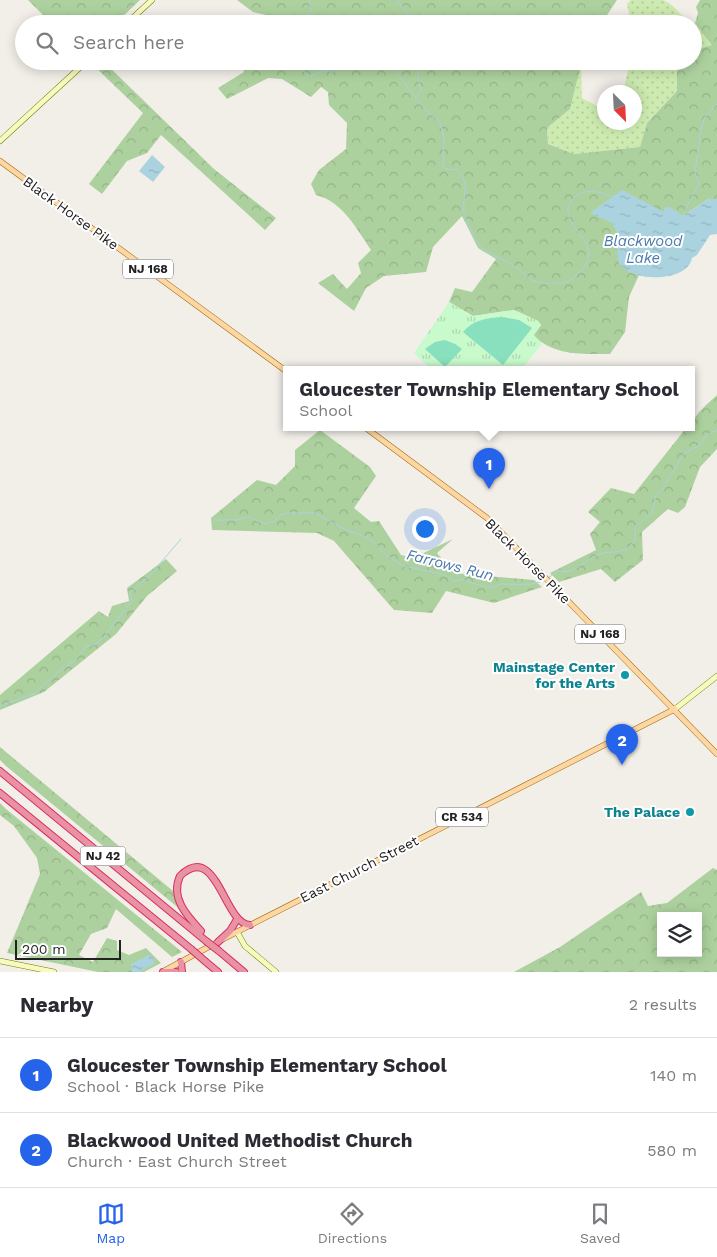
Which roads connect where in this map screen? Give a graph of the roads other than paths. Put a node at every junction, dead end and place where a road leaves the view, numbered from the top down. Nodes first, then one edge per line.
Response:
1 (152, 0) edge
2 (136, 15) edge
3 (76, 70) edge
4 (0, 141) edge
5 (0, 162) edge
6 (283, 369) edge
7 (370, 431) edge
8 (717, 676) edge
9 (675, 709) junction
10 (717, 754) edge
11 (0, 771) edge
12 (0, 793) edge
13 (235, 913) junction
14 (236, 921) junction
15 (250, 925) junction
16 (238, 932) junction
17 (207, 940) junction
18 (219, 947) junction
19 (0, 961) edge
20 (181, 962) junction
21 (54, 972) edge
22 (163, 972) edge
23 (176, 972) edge
24 (182, 972) edge
25 (218, 972) edge
26 (244, 972) edge
27 (276, 972) edge

1 - 2 main road
3 - 4 main road
5 - 6 main road, Black Horse Pike / NJ 168
7 - 9 main road, Black Horse Pike / NJ 168
8 - 9 main road, CR 534
9 - 10 main road, Black Horse Pike / NJ 168
9 - 15 main road, East Church Street / CR 534
11 - 17 highway, NJ 42
12 - 25 highway, NJ 42, bridge
13 - 14 highway
13 - 15 highway
13 - 17 highway
14 - 16 highway
14 - 18 highway
15 - 16 main road, East Church Street / CR 534
16 - 18 main road, East Church Street / CR 534
16 - 27 main road
17 - 18 highway, NJ 42, bridge
18 - 20 main road, East Church Street / CR 534
18 - 26 highway, NJ 42
19 - 21 main road
20 - 22 main road, CR 534
20 - 24 highway
22 - 23 highway

